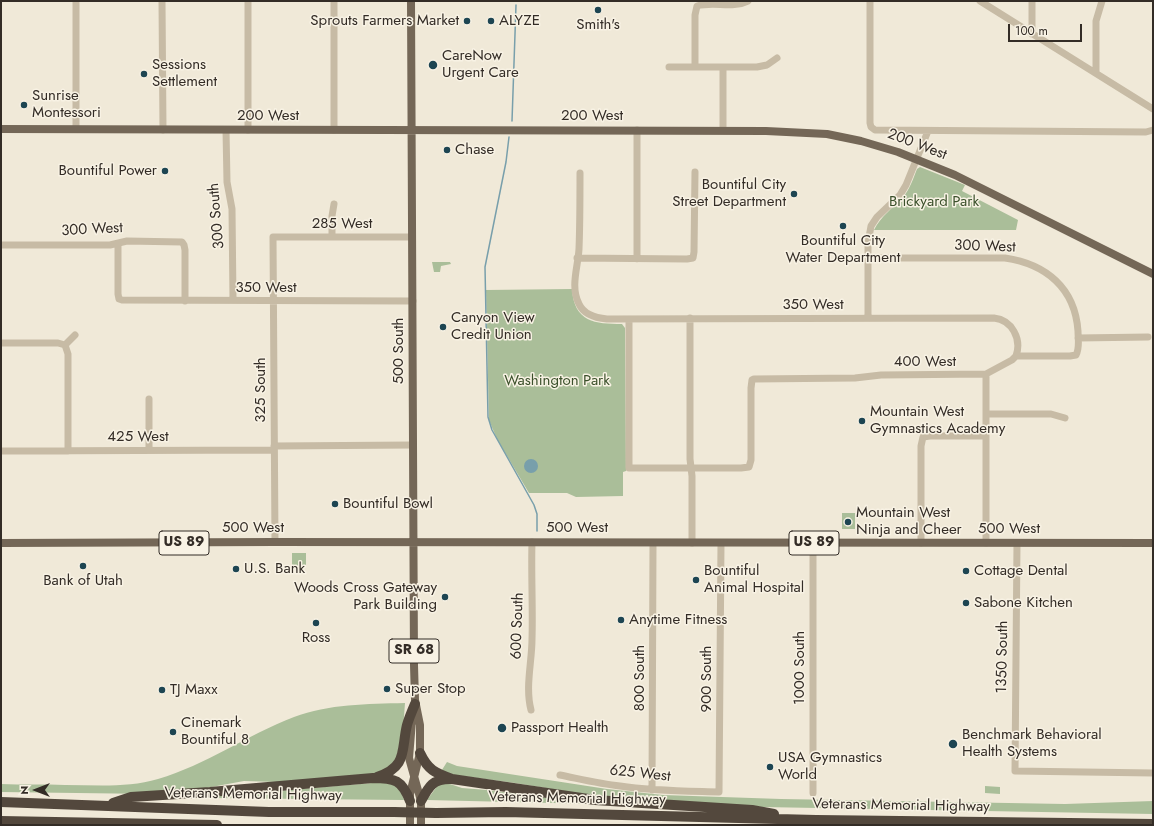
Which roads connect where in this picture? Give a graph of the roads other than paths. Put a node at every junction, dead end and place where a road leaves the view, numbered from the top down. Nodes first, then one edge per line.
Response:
1 (76, 1) edge
2 (162, 1) edge
3 (248, 1) edge
4 (334, 1) edge
5 (411, 1) edge
6 (748, 1) edge
7 (870, 1) edge
8 (980, 1) edge
9 (1032, 1) edge
10 (1102, 1) edge
11 (1032, 34) junction
12 (777, 58) dead end
13 (669, 67) dead end
14 (695, 67) junction
15 (723, 67) junction
16 (1096, 73) junction
17 (1153, 109) edge
18 (1, 129) edge
19 (76, 129) junction
20 (163, 130) junction
21 (226, 130) junction
22 (248, 130) junction
23 (334, 130) junction
24 (412, 130) junction
25 (637, 130) junction
26 (723, 130) junction
27 (1153, 130) edge
28 (928, 131) junction
29 (917, 159) junction
30 (695, 172) dead end
31 (580, 173) dead end
32 (334, 204) dead end
33 (273, 237) joint
34 (332, 237) junction
35 (412, 237) junction
36 (118, 244) junction
37 (1, 245) edge
38 (577, 258) junction
39 (868, 258) junction
40 (637, 259) junction
41 (1153, 274) edge
42 (233, 300) junction
43 (185, 301) junction
44 (273, 301) junction
45 (413, 301) junction
46 (690, 318) junction
47 (868, 318) junction
48 (629, 319) junction
49 (75, 335) dead end
50 (1148, 337) dead end
51 (1078, 338) junction
52 (1, 343) edge
53 (65, 345) junction
54 (1016, 356) junction
55 (986, 374) junction
56 (149, 399) dead end
57 (986, 414) junction
58 (1065, 418) dead end
59 (986, 436) junction
60 (413, 446) junction
61 (274, 448) junction
62 (68, 450) junction
63 (149, 450) junction
64 (1, 451) edge
65 (691, 468) junction
66 (275, 542) junction
67 (413, 542) junction
68 (532, 542) junction
69 (1, 543) edge
70 (653, 543) junction
71 (692, 543) junction
72 (720, 543) junction
73 (813, 543) junction
74 (921, 543) junction
75 (986, 543) junction
76 (1018, 543) junction
77 (1153, 543) edge
78 (415, 702) junction
79 (531, 710) dead end
80 (420, 753) junction
81 (1153, 773) edge
82 (560, 775) dead end
83 (374, 778) junction
84 (414, 778) junction
85 (452, 779) junction
86 (652, 790) junction
87 (719, 792) joint
88 (813, 793) dead end
89 (410, 801) junction
90 (421, 801) junction
91 (1, 802) edge
92 (103, 806) junction
93 (816, 820) junction
94 (1, 822) edge
95 (52, 823) junction
96 (1153, 824) edge
97 (75, 825) edge
98 (217, 825) edge
99 (410, 825) edge
100 (421, 825) edge

1 - 19 street
2 - 20 street
3 - 22 street
4 - 23 street
5 - 24 main road, 500 South
6 - 14 street
7 - 28 street, 200 West
8 - 11 street
9 - 11 street
10 - 16 street
11 - 16 street
12 - 15 street
13 - 14 street
14 - 15 street
15 - 26 street
16 - 17 street
18 - 19 main road, 200 West
19 - 20 main road, 200 West
20 - 21 main road, 200 West
21 - 22 main road, 200 West
21 - 42 street, 300 South
22 - 23 main road, 200 West
23 - 24 main road, 200 West
24 - 25 main road, 200 West
24 - 35 main road, 500 South / SR 68
25 - 26 main road, 200 West
25 - 40 street
26 - 29 main road, 200 West
27 - 28 street, 200 West
28 - 29 street
29 - 39 street
29 - 41 main road, 200 West
30 - 40 street
31 - 38 street
32 - 34 street
33 - 34 street, 285 West
33 - 44 street, 325 South
34 - 35 street, 285 West
35 - 45 main road, 500 South / SR 68
36 - 37 street, 300 West
36 - 43 street, 350 West
36 - 43 street, 300 West
38 - 40 street
38 - 48 street, 350 West
39 - 47 street
39 - 51 street, 300 West
42 - 43 street, 350 West
42 - 44 street, 350 West
44 - 45 street, 350 West
44 - 61 street, 325 South
45 - 60 main road, 500 South / SR 68
46 - 47 street, 350 West
46 - 48 street, 350 West
46 - 65 street
47 - 54 street, 350 West
48 - 65 street
49 - 53 street
50 - 51 street
51 - 54 street
52 - 53 street
53 - 62 street
54 - 55 street
55 - 57 street
55 - 65 street, 400 West
56 - 63 street
57 - 58 street
57 - 59 street
59 - 74 street
59 - 75 street
60 - 61 street, 425 West
60 - 67 main road, 500 South / SR 68
61 - 63 street, 425 West
61 - 66 street, 325 South
62 - 63 street, 425 West
62 - 64 street, 425 West
65 - 71 street
66 - 67 main road, 500 West / US 89
66 - 69 main road, 500 West / US 89
67 - 68 main road, 500 West / US 89
67 - 78 main road, 500 South / SR 68
68 - 70 main road, 500 West / US 89
68 - 79 street, 600 South
70 - 71 main road, 500 West / US 89
70 - 86 street, 800 South
71 - 72 main road, 500 West / US 89
72 - 73 main road, 500 West / US 89
72 - 87 street, 900 South
73 - 74 main road, 500 West / US 89
73 - 88 street, 1000 South
74 - 75 main road, 500 West / US 89
75 - 76 main road, 500 West / US 89
76 - 77 main road, 500 West / US 89
76 - 81 street, 1350 South
78 - 80 main road, 500 South / SR 68
78 - 83 highway
78 - 84 main road, 500 South / SR 68
80 - 84 main road, 500 South / SR 68
80 - 85 highway
82 - 86 street, 625 West
83 - 89 highway
83 - 92 highway
84 - 89 main road, 500 South / SR 68
84 - 90 main road, 500 South / SR 68
85 - 90 highway
85 - 93 highway
86 - 87 street, 625 West
89 - 99 main road, 500 South / SR 68
90 - 100 main road, 500 South / SR 68
91 - 92 highway, Veterans Memorial Highway
92 - 93 highway, Veterans Memorial Highway, bridge
93 - 96 highway, Veterans Memorial Highway
94 - 95 highway, Veterans Memorial Highway
95 - 97 highway
95 - 98 highway, Veterans Memorial Highway

